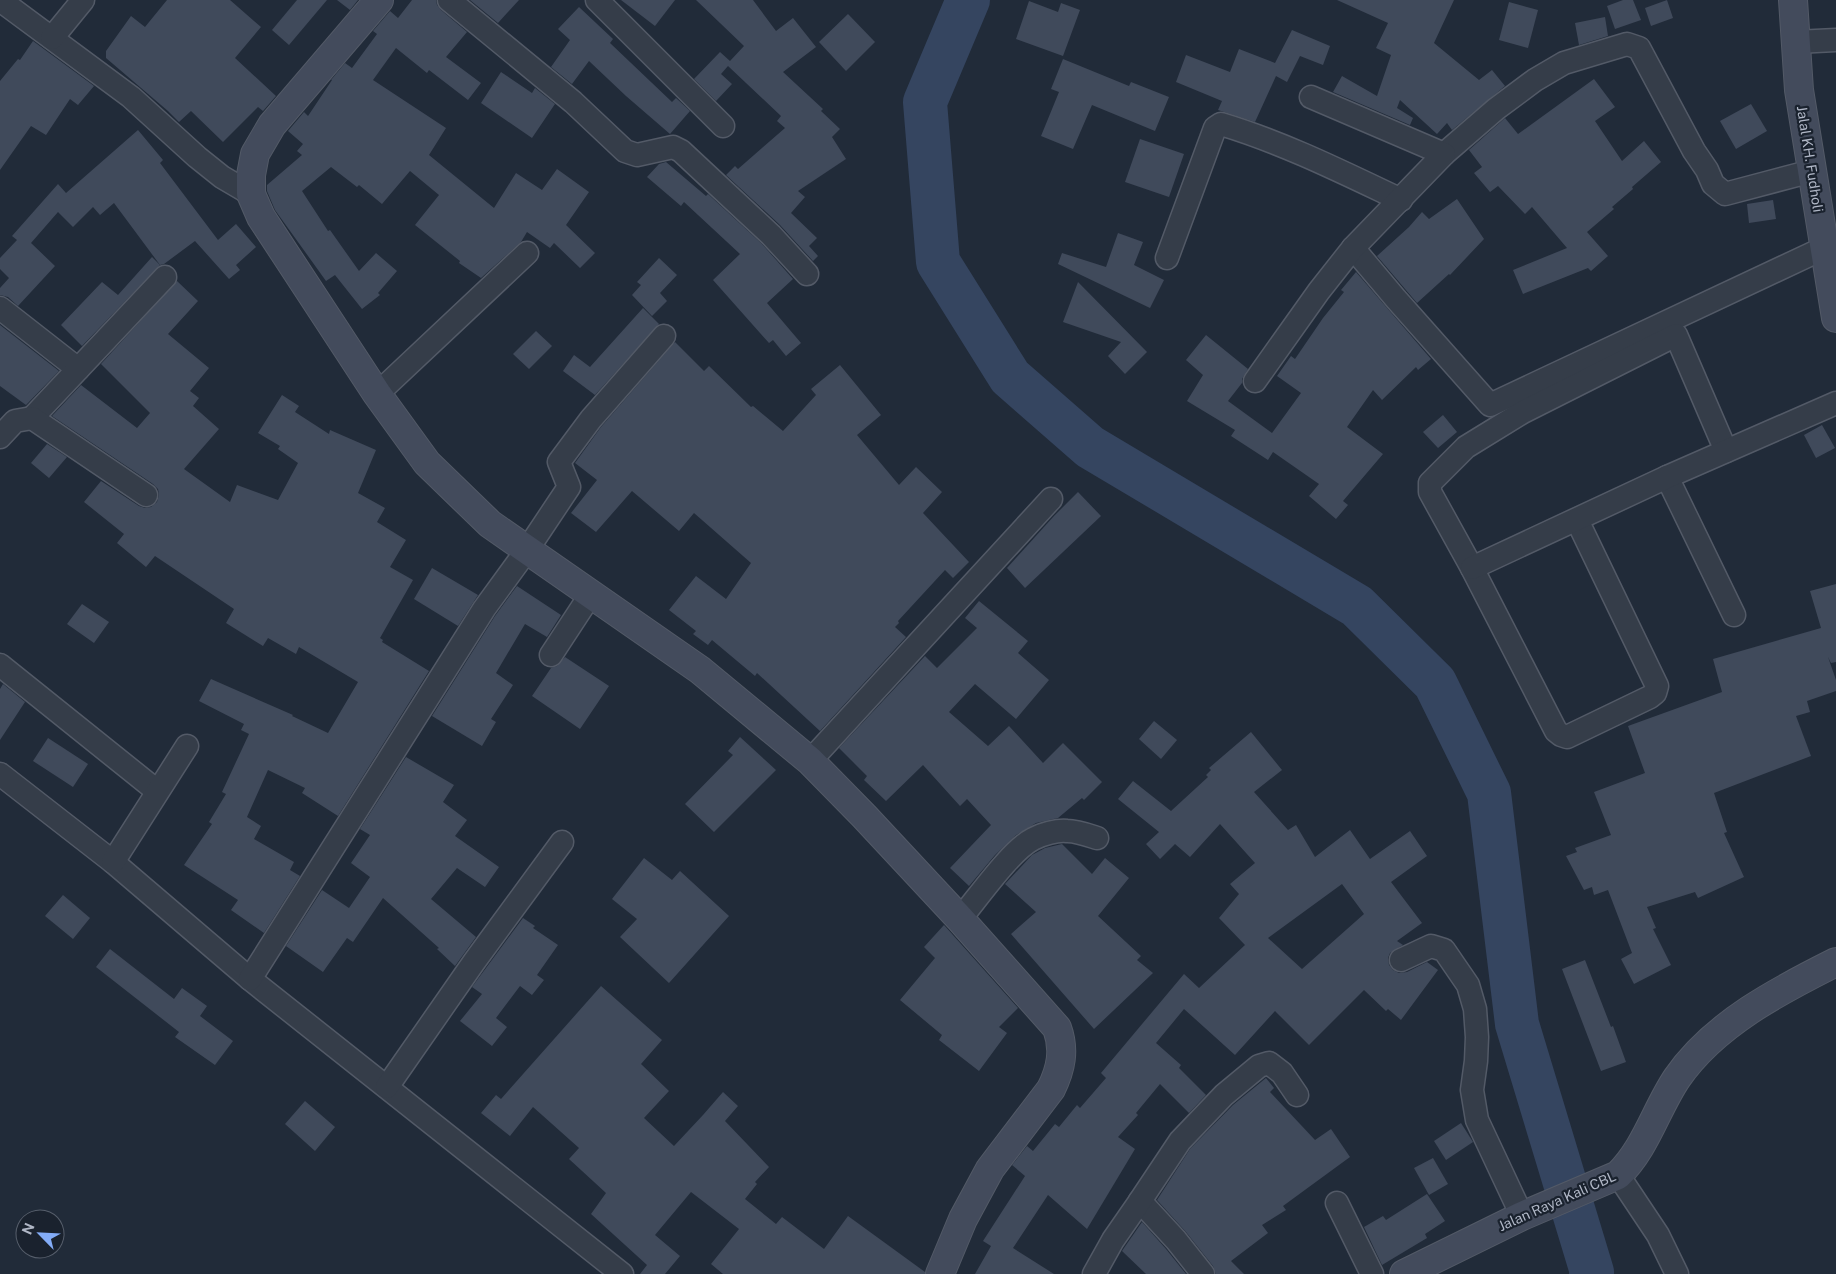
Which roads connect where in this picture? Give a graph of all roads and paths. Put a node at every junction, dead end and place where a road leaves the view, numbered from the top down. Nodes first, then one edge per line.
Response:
1 (0, 0) edge
2 (83, 0) edge
3 (379, 0) edge
4 (449, 0) edge
5 (1793, 0) edge
6 (601, 1) edge
7 (52, 38) junction
8 (1836, 40) edge
9 (1796, 42) junction
10 (1311, 97) dead end
11 (723, 126) dead end
12 (1444, 154) junction
13 (1812, 171) junction
14 (251, 194) junction
15 (1401, 200) junction
16 (1353, 248) junction
17 (1824, 248) junction
18 (527, 253) dead end
19 (1167, 258) dead end
20 (807, 274) dead end
21 (165, 277) dead end
22 (0, 308) edge
23 (1836, 318) edge
24 (664, 336) dead end
25 (78, 370) junction
26 (1255, 381) dead end
27 (377, 394) junction
28 (1836, 403) edge
29 (32, 418) junction
30 (0, 437) edge
31 (1726, 451) junction
32 (1667, 476) junction
33 (146, 495) dead end
34 (1051, 500) dead end
35 (1577, 520) junction
36 (527, 550) junction
37 (1472, 568) junction
38 (591, 594) junction
39 (1734, 614) dead end
40 (551, 655) dead end
41 (0, 664) edge
42 (187, 746) dead end
43 (810, 761) junction
44 (0, 774) edge
45 (158, 791) junction
46 (1097, 838) dead end
47 (562, 842) dead end
48 (113, 862) junction
49 (960, 919) junction
50 (1401, 960) dead end
51 (1836, 962) edge
52 (250, 979) junction
53 (387, 1087) junction
54 (1297, 1095) dead end
55 (1614, 1177) junction
56 (1140, 1202) junction
57 (1337, 1203) dead end
58 (1522, 1216) junction
59 (622, 1274) edge
60 (940, 1274) edge
61 (1094, 1274) edge
62 (1203, 1274) edge
63 (1372, 1274) edge
64 (1404, 1274) edge
65 (1677, 1274) edge

1 - 7 street
2 - 7 street
3 - 14 street
4 - 20 street
5 - 9 street, Jalal KH. Fudholi
6 - 11 street
7 - 14 street
8 - 9 street
9 - 13 street, Jalal KH. Fudholi
10 - 12 street
12 - 13 street
12 - 15 street
13 - 17 street, Jalal KH. Fudholi
14 - 27 street
15 - 16 street
15 - 19 street
16 - 17 street
16 - 26 street
17 - 23 street, Jalal KH. Fudholi
18 - 27 street
21 - 25 street
22 - 25 street
24 - 36 street
25 - 29 street
27 - 36 street
28 - 31 street
29 - 30 street
29 - 33 street
31 - 32 street
31 - 37 street
32 - 35 street
32 - 39 street
34 - 43 street
35 - 37 street
35 - 37 street
36 - 38 street
36 - 52 street
38 - 40 street
38 - 43 street
41 - 45 street
42 - 45 street
43 - 49 street
44 - 48 street
45 - 48 street
46 - 49 street
47 - 53 street
48 - 52 street
49 - 60 street
50 - 58 street
51 - 55 street, Jalan Raya Kali CBL
52 - 53 street
53 - 59 street
54 - 56 street
55 - 58 street, Jalan Raya Kali CBL
55 - 65 street
56 - 61 street
56 - 62 street
57 - 63 street
58 - 64 street, Jalan Raya Kali CBL

